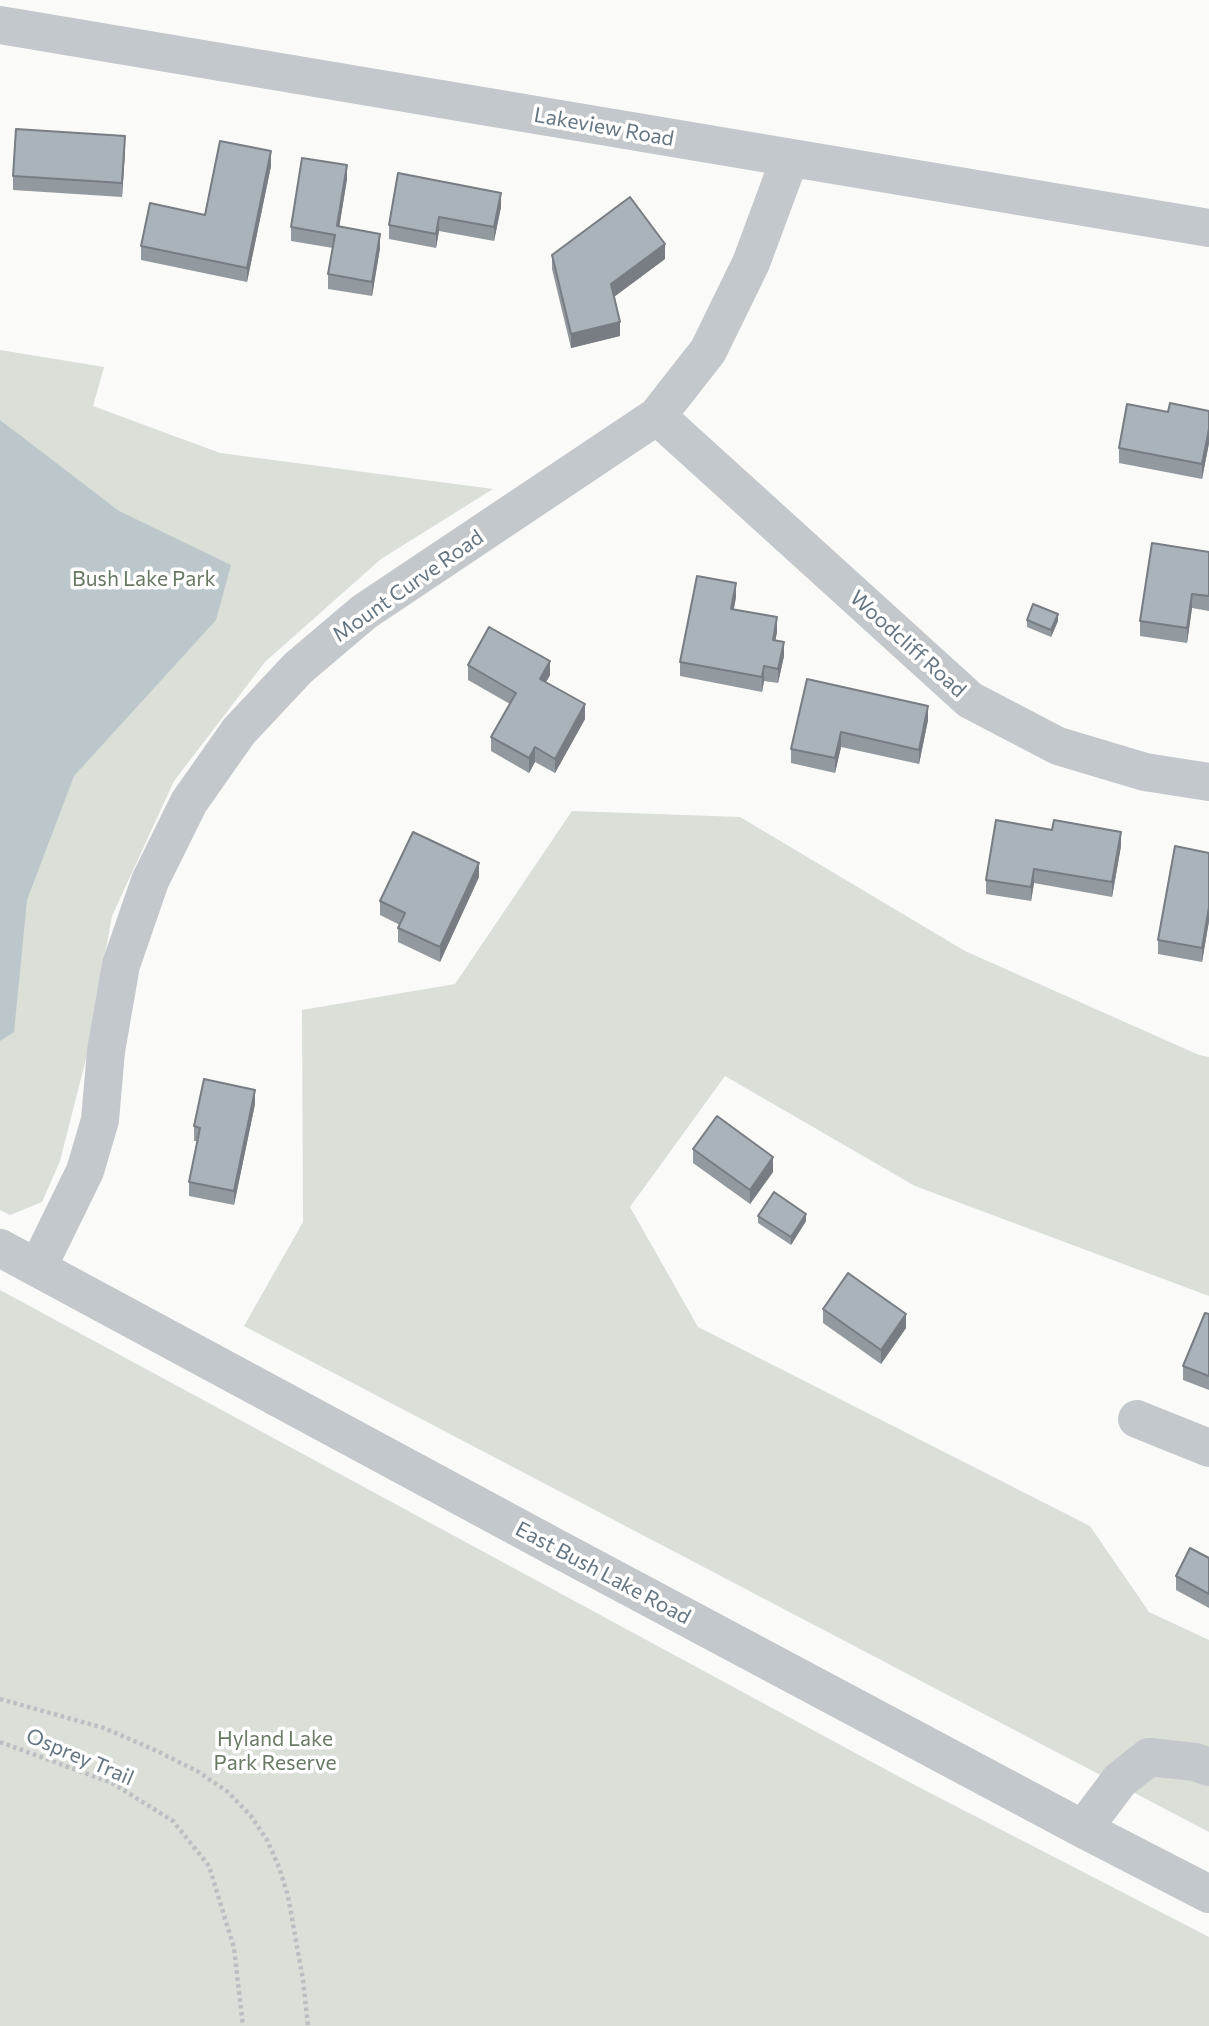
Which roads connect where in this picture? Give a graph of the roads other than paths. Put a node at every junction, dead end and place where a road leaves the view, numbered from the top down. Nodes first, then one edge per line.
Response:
1 (0, 24) edge
2 (790, 158) junction
3 (1209, 228) edge
4 (657, 416) junction
5 (1209, 782) edge
6 (0, 1248) edge
7 (38, 1267) junction
8 (1137, 1419) dead end
9 (1209, 1448) edge
10 (1209, 1767) edge
11 (1083, 1829) junction
12 (1209, 1894) edge

1 - 2 street, Lakeview Road
2 - 3 street, Lakeview Road
2 - 4 street, Mount Curve Road
4 - 5 street, Woodcliff Road
4 - 7 street, Mount Curve Road
6 - 7 street, East Bush Lake Road
7 - 11 street, East Bush Lake Road
8 - 9 street
10 - 11 street
11 - 12 street, East Bush Lake Road

